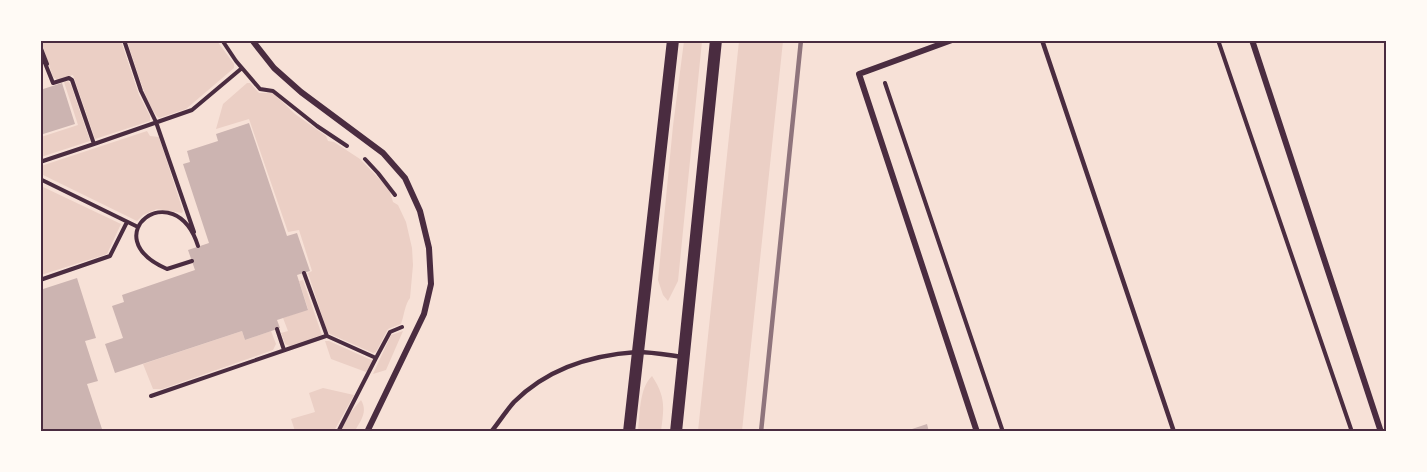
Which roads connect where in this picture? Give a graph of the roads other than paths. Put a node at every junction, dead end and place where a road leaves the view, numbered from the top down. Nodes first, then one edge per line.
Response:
1 (252, 40) edge
2 (673, 40) edge
3 (716, 40) edge
4 (952, 40) edge
5 (1042, 40) edge
6 (1252, 40) edge
7 (638, 352) junction
8 (683, 357) junction
9 (367, 432) edge
10 (491, 432) edge
11 (629, 432) edge
12 (676, 432) edge
13 (977, 432) edge
14 (1174, 432) edge
15 (1381, 432) edge

1 - 9 street
2 - 7 main road
3 - 8 main road
4 - 13 street
5 - 14 lane
6 - 15 street
7 - 8 lane
7 - 10 lane
7 - 11 main road
8 - 12 main road

